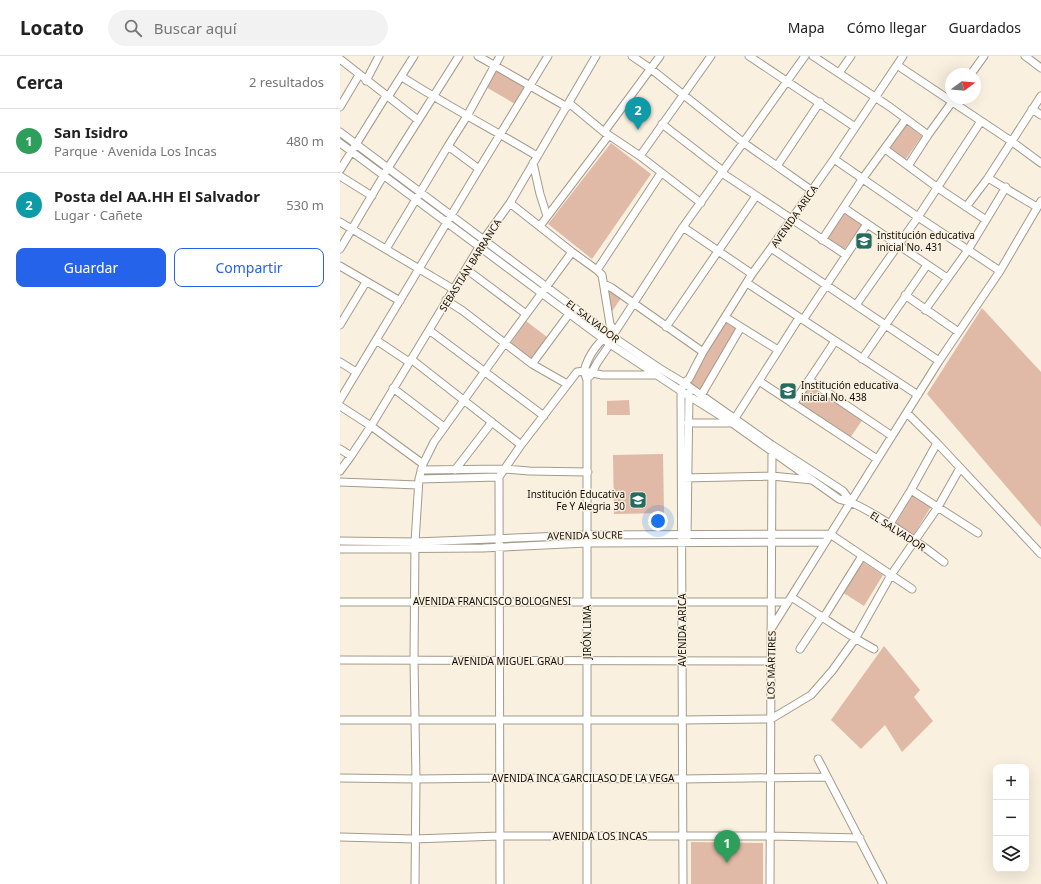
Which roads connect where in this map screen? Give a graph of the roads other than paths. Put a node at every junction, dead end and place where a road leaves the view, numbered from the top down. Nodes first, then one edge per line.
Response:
1 (379, 56) edge
2 (412, 56) edge
3 (459, 56) edge
4 (478, 56) edge
5 (500, 56) edge
6 (548, 56) edge
7 (596, 56) edge
8 (632, 56) edge
9 (660, 56) edge
10 (712, 56) edge
11 (749, 56) edge
12 (804, 56) edge
13 (813, 56) edge
14 (851, 56) edge
15 (903, 56) edge
16 (984, 56) edge
17 (1026, 56) edge
18 (341, 58) edge
19 (897, 65) junction
20 (495, 66) junction
21 (975, 68) edge
22 (1041, 68) edge
23 (651, 69) junction
24 (839, 73) junction
25 (359, 75) junction
26 (402, 77) junction
27 (366, 81) junction
28 (786, 82) junction
29 (531, 85) junction
30 (682, 95) junction
31 (945, 95) edge
32 (387, 96) junction
33 (1041, 96) edge
34 (434, 97) junction
35 (874, 98) junction
36 (820, 102) junction
37 (950, 104) edge
38 (958, 104) edge
39 (568, 105) junction
40 (340, 107) edge
41 (1032, 109) junction
42 (1041, 115) edge
43 (468, 116) junction
44 (906, 119) junction
45 (418, 120) junction
46 (981, 121) junction
47 (662, 124) junction
48 (855, 126) junction
49 (340, 132) edge
50 (607, 133) junction
51 (501, 134) junction
52 (928, 135) junction
53 (1011, 141) junction
54 (340, 142) edge
55 (744, 143) junction
56 (356, 144) junction
57 (448, 146) junction
58 (885, 149) junction
59 (352, 151) junction
60 (537, 156) junction
61 (640, 156) junction
62 (834, 159) junction
63 (533, 163) junction
64 (1041, 163) edge
65 (776, 166) junction
66 (908, 166) junction
67 (478, 169) junction
68 (340, 170) edge
69 (386, 172) junction
70 (723, 172) junction
71 (661, 174) junction
72 (340, 176) edge
73 (863, 178) junction
74 (988, 178) junction
75 (1006, 187) junction
76 (938, 188) junction
77 (811, 190) junction
78 (421, 192) junction
79 (372, 196) junction
80 (756, 196) junction
81 (417, 200) junction
82 (510, 203) junction
83 (701, 203) junction
84 (1039, 204) edge
85 (966, 207) junction
86 (844, 208) junction
87 (451, 215) junction
88 (547, 216) junction
89 (918, 217) junction
90 (791, 219) junction
91 (986, 220) junction
92 (340, 222) edge
93 (447, 222) junction
94 (867, 224) junction
95 (540, 226) junction
96 (683, 227) junction
97 (351, 229) junction
98 (484, 240) junction
99 (822, 240) junction
100 (897, 245) junction
101 (480, 246) junction
102 (771, 248) junction
103 (340, 249) edge
104 (386, 249) junction
105 (968, 250) junction
106 (718, 251) junction
107 (572, 252) junction
108 (846, 256) junction
109 (927, 265) junction
110 (340, 266) edge
111 (418, 269) junction
112 (466, 269) junction
113 (597, 270) junction
114 (1000, 271) junction
115 (752, 274) junction
116 (947, 278) junction
117 (366, 282) junction
118 (747, 283) junction
119 (604, 284) junction
120 (826, 285) junction
121 (547, 286) junction
122 (453, 289) junction
123 (542, 293) junction
124 (905, 296) junction
125 (400, 300) junction
126 (446, 300) junction
127 (633, 303) junction
128 (856, 305) junction
129 (925, 310) junction
130 (526, 314) junction
131 (569, 314) junction
132 (726, 317) junction
133 (801, 319) junction
134 (341, 322) edge
135 (884, 325) junction
136 (666, 327) junction
137 (741, 327) junction
138 (429, 330) junction
139 (958, 332) junction
140 (612, 336) junction
141 (376, 340) junction
142 (835, 341) junction
143 (504, 343) junction
144 (778, 350) junction
145 (703, 352) junction
146 (862, 359) junction
147 (410, 360) junction
148 (939, 360) junction
149 (340, 362) edge
150 (532, 364) junction
151 (485, 371) junction
152 (584, 371) junction
153 (356, 372) junction
154 (592, 373) junction
155 (656, 375) junction
156 (587, 380) junction
157 (809, 380) junction
158 (687, 381) junction
159 (759, 381) junction
160 (567, 384) junction
161 (393, 388) junction
162 (690, 388) junction
163 (681, 391) junction
164 (918, 395) junction
165 (688, 396) junction
166 (699, 399) junction
167 (340, 400) edge
168 (464, 400) junction
169 (793, 404) junction
170 (340, 406) edge
171 (907, 413) junction
172 (544, 416) junction
173 (734, 421) junction
174 (492, 422) junction
175 (688, 423) junction
176 (371, 426) junction
177 (444, 427) junction
178 (892, 436) junction
179 (937, 443) junction
180 (521, 445) junction
181 (340, 449) edge
182 (772, 449) junction
183 (352, 456) junction
184 (877, 459) junction
185 (422, 467) junction
186 (960, 468) junction
187 (505, 469) junction
188 (456, 470) junction
189 (340, 471) edge
190 (588, 472) junction
191 (772, 476) junction
192 (499, 477) junction
193 (684, 478) junction
194 (813, 480) junction
195 (340, 482) edge
196 (418, 482) junction
197 (911, 490) junction
198 (851, 502) junction
199 (938, 507) junction
200 (890, 524) junction
201 (978, 533) dead end
202 (587, 534) junction
203 (684, 534) junction
204 (771, 534) junction
205 (830, 534) junction
206 (499, 538) junction
207 (915, 540) junction
208 (340, 541) edge
209 (684, 542) junction
210 (771, 542) junction
211 (825, 542) junction
212 (587, 543) junction
213 (415, 545) junction
214 (500, 547) junction
215 (340, 549) edge
216 (1041, 554) edge
217 (862, 556) junction
218 (944, 562) dead end
219 (891, 575) junction
220 (912, 589) dead end
221 (789, 600) junction
222 (586, 601) junction
223 (340, 602) edge
224 (414, 602) junction
225 (500, 602) junction
226 (684, 602) junction
227 (772, 602) junction
228 (823, 617) junction
229 (771, 629) junction
230 (855, 639) junction
231 (800, 649) dead end
232 (874, 649) dead end
233 (340, 660) edge
234 (414, 660) junction
235 (587, 660) junction
236 (500, 661) junction
237 (684, 661) junction
238 (771, 661) junction
239 (771, 719) junction
240 (340, 720) edge
241 (415, 720) junction
242 (500, 720) junction
243 (587, 720) junction
244 (685, 720) junction
245 (818, 759) dead end
246 (587, 777) junction
247 (826, 777) junction
248 (340, 778) edge
249 (500, 778) junction
250 (685, 778) junction
251 (771, 778) junction
252 (416, 779) junction
253 (499, 836) junction
254 (587, 836) junction
255 (685, 836) junction
256 (771, 836) junction
257 (340, 837) edge
258 (860, 838) junction
259 (414, 839) junction
260 (415, 884) edge
261 (500, 884) edge
262 (587, 884) edge
263 (683, 884) edge
264 (688, 884) edge
265 (770, 884) edge
266 (883, 884) edge

1 - 27 street
2 - 26 street
3 - 34 street
4 - 20 street
5 - 20 street
6 - 29 street
7 - 39 street, SEBASTIÁN BARRANCA
8 - 23 street
9 - 23 street
10 - 30 street
11 - 28 street
12 - 28 street
13 - 24 street
14 - 24 street
15 - 19 street, AVENIDA ARICA
16 - 21 street
17 - 22 street
18 - 25 street
19 - 31 street
19 - 35 street, AVENIDA ARICA
20 - 29 street
20 - 43 street
23 - 30 street
23 - 50 street
24 - 35 street
25 - 27 street
25 - 40 street
26 - 32 street
26 - 34 street
27 - 32 street
28 - 36 street
28 - 55 street
29 - 39 street
29 - 51 street
30 - 47 street
30 - 55 street
32 - 45 street
32 - 56 street
33 - 41 street
34 - 43 street
34 - 45 street
35 - 44 street
35 - 48 street, AVENIDA ARICA
36 - 48 street
36 - 65 street
37 - 52 street
38 - 46 street
39 - 50 street
39 - 60 street, SEBASTIÁN BARRANCA
41 - 42 street
41 - 53 street
43 - 51 street
43 - 57 street
44 - 52 street
44 - 58 street
45 - 69 street
46 - 53 street
46 - 76 street
47 - 61 street
47 - 70 street
48 - 62 street, AVENIDA ARICA
49 - 56 street, EL SALVADOR
50 - 61 street
50 - 88 street
51 - 60 street
51 - 67 street
52 - 66 street
53 - 64 street
53 - 74 street
54 - 59 street, EL SALVADOR
55 - 65 street
55 - 70 street
56 - 59 street
56 - 69 street, EL SALVADOR
57 - 67 street
57 - 78 street
58 - 66 street
58 - 73 street
59 - 68 street
59 - 69 street, EL SALVADOR
60 - 63 street, SEBASTIÁN BARRANCA
61 - 71 street
62 - 73 street
62 - 77 street, AVENIDA ARICA
63 - 82 street, SEBASTIÁN BARRANCA
63 - 88 street
65 - 77 street
66 - 76 street
67 - 87 street
69 - 78 street, EL SALVADOR
69 - 79 street
69 - 81 street, EL SALVADOR
70 - 80 street
70 - 83 street
71 - 83 street
71 - 113 street
72 - 79 street
73 - 86 street
73 - 89 street
74 - 75 street
74 - 85 street
75 - 84 street
75 - 91 street
76 - 85 street
76 - 89 street
77 - 90 street, AVENIDA ARICA
78 - 81 street
78 - 87 street, EL SALVADOR
79 - 97 street
80 - 90 street
80 - 106 street
81 - 93 street, EL SALVADOR
81 - 104 street
82 - 95 street
82 - 98 street, SEBASTIÁN BARRANCA
83 - 96 street
84 - 114 street
85 - 91 street
86 - 94 street
86 - 99 street
87 - 93 street
87 - 98 street, EL SALVADOR
88 - 95 street
89 - 100 street
89 - 105 street
90 - 99 street
90 - 102 street, AVENIDA ARICA
91 - 105 street
92 - 97 street
93 - 101 street, EL SALVADOR
93 - 111 street
94 - 100 street
94 - 108 street
95 - 107 street
96 - 106 street
96 - 127 street
97 - 103 street
97 - 104 street
98 - 101 street, SEBASTIÁN BARRANCA
98 - 121 street, EL SALVADOR
99 - 108 street
100 - 109 street
100 - 128 street
101 - 112 street, SEBASTIÁN BARRANCA
101 - 123 street, EL SALVADOR
102 - 115 street, AVENIDA ARICA
102 - 120 street
104 - 111 street
105 - 114 street
105 - 116 street
106 - 115 street
106 - 136 street
107 - 113 street
107 - 121 street
108 - 120 street
109 - 116 street
109 - 124 street
110 - 117 street
111 - 122 street
111 - 125 street
112 - 122 street, SEBASTIÁN BARRANCA
112 - 130 street
113 - 119 street
114 - 139 street
115 - 118 street, AVENIDA ARICA
116 - 129 street
117 - 125 street
117 - 134 street
118 - 132 street, AVENIDA ARICA
118 - 133 street
119 - 127 street
119 - 140 street
120 - 128 street
120 - 133 street
121 - 123 street
121 - 140 street, EL SALVADOR
122 - 126 street, SEBASTIÁN BARRANCA
123 - 130 street
123 - 131 street, EL SALVADOR
124 - 129 street
124 - 135 street
125 - 141 street
126 - 138 street, SEBASTIÁN BARRANCA
126 - 143 street
127 - 136 street
127 - 140 street
128 - 135 street
129 - 139 street
130 - 143 street
131 - 140 street, EL SALVADOR
131 - 150 street
132 - 137 street
132 - 145 street, AVENIDA ARICA
133 - 142 street
133 - 144 street
135 - 146 street
135 - 148 street
136 - 145 street
137 - 144 street
137 - 166 street
138 - 147 street, SEBASTIÁN BARRANCA
138 - 151 street
139 - 148 street
140 - 152 street
140 - 154 street
140 - 155 street, EL SALVADOR
140 - 158 street, EL SALVADOR
141 - 147 street
141 - 153 street
142 - 146 street
142 - 157 street
143 - 150 street
143 - 151 street
144 - 159 street
145 - 158 street, AVENIDA ARICA
146 - 164 street
147 - 161 street, SEBASTIÁN BARRANCA
147 - 168 street
148 - 164 street
149 - 153 street
150 - 160 street
151 - 168 street
151 - 172 street
152 - 154 street
152 - 156 street, JIRÓN LIMA
152 - 160 street
153 - 167 street
154 - 155 street
154 - 156 street
155 - 163 street, EL SALVADOR
156 - 190 street, JIRÓN LIMA
157 - 169 street
157 - 178 street
158 - 162 street, AVENIDA ARICA
158 - 163 street, AVENIDA ARICA
159 - 169 street
159 - 173 street
160 - 172 street
161 - 176 street, SEBASTIÁN BARRANCA
161 - 177 street
162 - 165 street, AVENIDA ARICA
162 - 166 street, EL SALVADOR
163 - 165 street, EL SALVADOR
163 - 193 street, AVENIDA ARICA
164 - 171 street
165 - 166 street, EL SALVADOR
165 - 175 street, AVENIDA ARICA
166 - 173 street, EL SALVADOR
168 - 174 street
168 - 177 street
169 - 184 street
170 - 176 street
171 - 178 street
171 - 179 street
172 - 180 street
173 - 175 street
173 - 182 street, EL SALVADOR
174 - 180 street
174 - 188 street
175 - 193 street, AVENIDA ARICA
176 - 183 street, SEBASTIÁN BARRANCA
176 - 185 street
177 - 185 street
178 - 184 street
179 - 186 street
179 - 197 street
180 - 187 street
181 - 183 street
182 - 191 street, LOS MÁRTIRES
182 - 194 street, EL SALVADOR
182 - 198 street, EL SALVADOR
183 - 189 street, SEBASTIÁN BARRANCA
184 - 198 street
185 - 188 street
185 - 196 street
186 - 199 street
186 - 216 street
187 - 188 street
187 - 190 street
187 - 192 street
190 - 202 street, JIRÓN LIMA
191 - 193 street
191 - 194 street
191 - 204 street, LOS MÁRTIRES
192 - 196 street
192 - 206 street
193 - 203 street, AVENIDA ARICA
194 - 198 street, EL SALVADOR
195 - 196 street
196 - 213 street
197 - 199 street
197 - 200 street
198 - 200 street, EL SALVADOR
198 - 205 street
199 - 201 street
199 - 207 street
200 - 207 street, EL SALVADOR
202 - 203 street, AVENIDA SUCRE
202 - 206 street, AVENIDA SUCRE
202 - 212 street, JIRÓN LIMA
203 - 204 street, AVENIDA SUCRE
203 - 209 street, AVENIDA ARICA
204 - 205 street, AVENIDA SUCRE
204 - 210 street, LOS MÁRTIRES
205 - 211 street
205 - 217 street
206 - 213 street, AVENIDA SUCRE
206 - 214 street
207 - 218 street, EL SALVADOR
207 - 219 street
208 - 213 street, AVENIDA SUCRE
209 - 210 street, AVENIDA SUCRE
209 - 212 street, AVENIDA SUCRE
209 - 226 street, AVENIDA ARICA
210 - 211 street, AVENIDA SUCRE
210 - 227 street, LOS MÁRTIRES
211 - 221 street
212 - 214 street, AVENIDA SUCRE
212 - 222 street, JIRÓN LIMA
213 - 214 street, AVENIDA SUCRE
213 - 215 street, AVENIDA SUCRE
213 - 224 street
214 - 225 street
217 - 219 street
217 - 228 street
219 - 220 street
219 - 230 street
221 - 227 street, AVENIDA FRANCISCO BOLOGNESI
221 - 228 street
221 - 229 street
222 - 225 street, AVENIDA FRANCISCO BOLOGNESI
222 - 226 street, AVENIDA FRANCISCO BOLOGNESI
222 - 235 street, JIRÓN LIMA
223 - 224 street, AVENIDA FRANCISCO BOLOGNESI
224 - 225 street, AVENIDA FRANCISCO BOLOGNESI
224 - 234 street
225 - 236 street
226 - 227 street, AVENIDA FRANCISCO BOLOGNESI
226 - 237 street, AVENIDA ARICA
227 - 229 street, LOS MÁRTIRES
228 - 230 street
228 - 231 street
229 - 238 street, LOS MÁRTIRES
230 - 232 street
230 - 239 street
233 - 234 street, AVENIDA MIGUEL GRAU
234 - 236 street, AVENIDA MIGUEL GRAU
234 - 241 street
235 - 236 street, AVENIDA MIGUEL GRAU
235 - 237 street, AVENIDA MIGUEL GRAU
235 - 243 street, JIRÓN LIMA
236 - 242 street
237 - 238 street, AVENIDA MIGUEL GRAU
237 - 244 street, AVENIDA ARICA
238 - 239 street, LOS MÁRTIRES
239 - 244 street
239 - 251 street, LOS MÁRTIRES
240 - 241 street
241 - 242 street
241 - 252 street
242 - 243 street
242 - 249 street
243 - 244 street
243 - 246 street, JIRÓN LIMA
244 - 250 street, AVENIDA ARICA
245 - 247 street
246 - 249 street, AVENIDA INCA GARCILASO DE LA VEGA
246 - 250 street, AVENIDA INCA GARCILASO DE LA VEGA
246 - 254 street, JIRÓN LIMA
247 - 251 street, AVENIDA INCA GARCILASO DE LA VEGA
247 - 258 street
248 - 252 street, AVENIDA INCA GARCILASO DE LA VEGA
249 - 252 street, AVENIDA INCA GARCILASO DE LA VEGA
249 - 253 street
250 - 251 street, AVENIDA INCA GARCILASO DE LA VEGA
250 - 255 street, AVENIDA ARICA
251 - 256 street, LOS MÁRTIRES
252 - 259 street
253 - 254 street, AVENIDA LOS INCAS
253 - 259 street, AVENIDA LOS INCAS
253 - 261 street
254 - 255 street, AVENIDA LOS INCAS
254 - 262 street, JIRÓN LIMA
255 - 256 street, AVENIDA LOS INCAS
255 - 263 street, AVENIDA ARICA
255 - 264 street, AVENIDA ARICA
256 - 258 street, AVENIDA LOS INCAS
256 - 265 street, LOS MÁRTIRES
257 - 259 street, AVENIDA LOS INCAS
258 - 266 street
259 - 260 street

